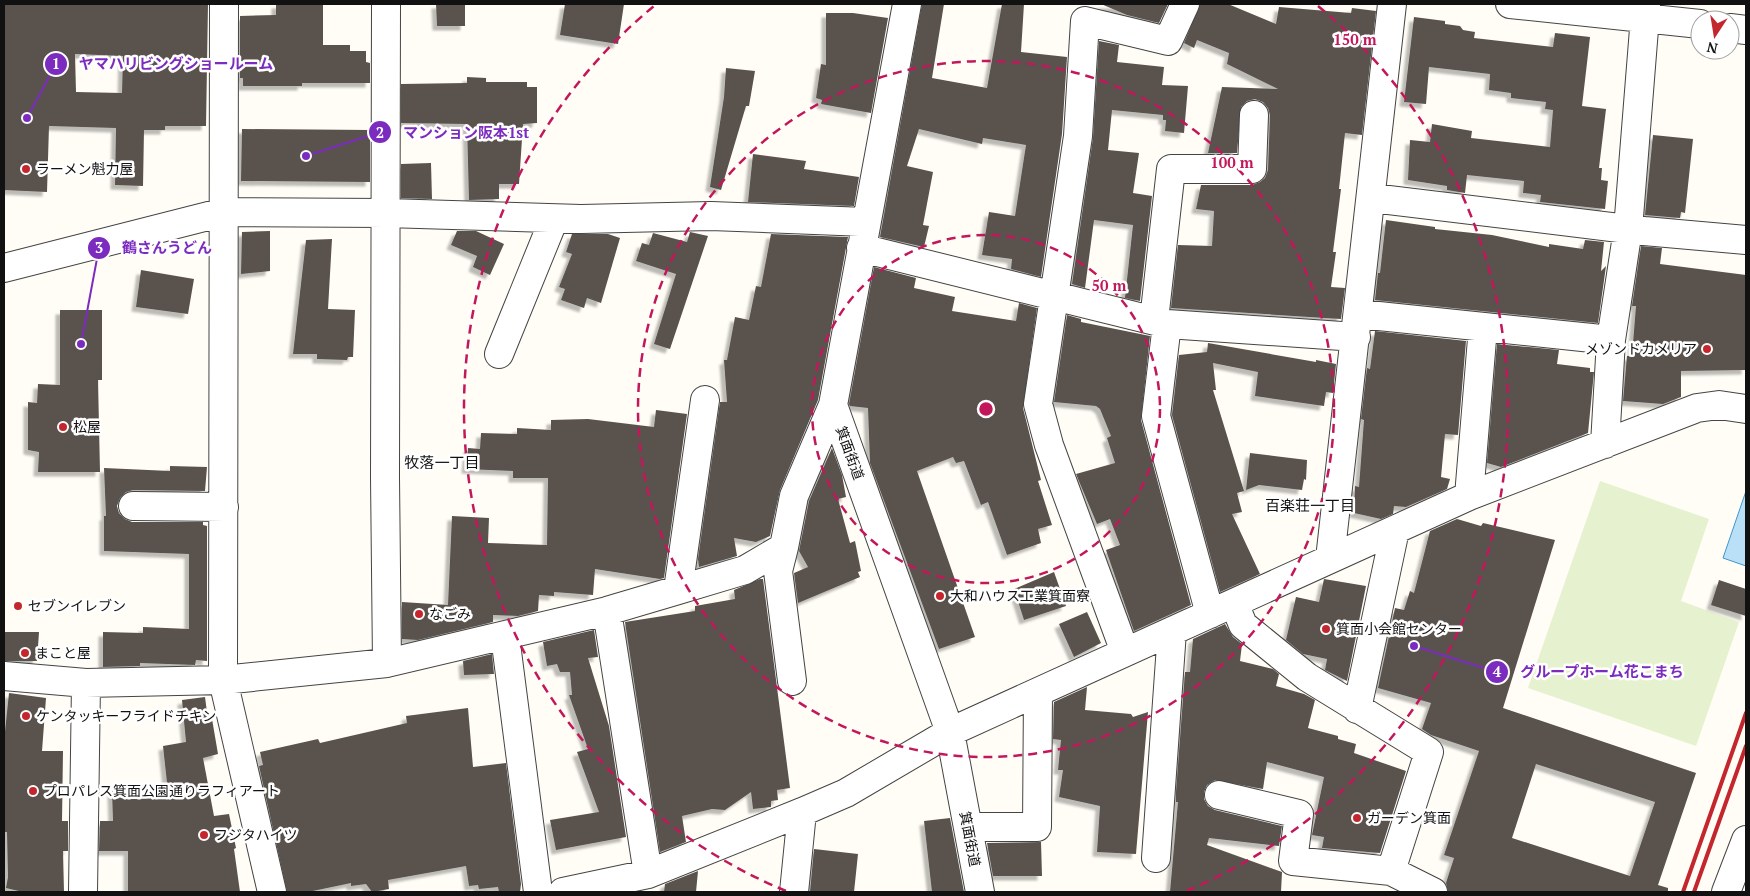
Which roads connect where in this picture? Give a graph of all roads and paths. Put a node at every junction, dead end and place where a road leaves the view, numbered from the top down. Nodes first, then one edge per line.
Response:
1 (224, 4) edge
2 (386, 4) edge
3 (907, 4) edge
4 (1185, 4) edge
5 (1392, 4) edge
6 (1510, 4) edge
7 (1645, 10) edge
8 (1690, 21) edge
9 (1254, 115) dead end
10 (1372, 198) junction
11 (224, 212) junction
12 (386, 213) junction
13 (554, 219) junction
14 (1628, 229) junction
15 (864, 235) junction
16 (1746, 240) edge
17 (4, 268) edge
18 (1056, 296) junction
19 (1160, 322) junction
20 (1358, 326) junction
21 (1483, 327) junction
22 (1611, 340) junction
23 (499, 354) dead end
24 (705, 400) dead end
25 (834, 406) junction
26 (1746, 410) edge
27 (1605, 444) junction
28 (1469, 496) junction
29 (133, 506) dead end
30 (224, 507) junction
31 (1396, 530) junction
32 (784, 547) junction
33 (1330, 559) junction
34 (678, 590) junction
35 (1222, 608) junction
36 (607, 611) junction
37 (1172, 631) junction
38 (505, 636) junction
39 (1126, 652) junction
40 (387, 663) junction
41 (4, 676) edge
42 (223, 680) junction
43 (792, 681) dead end
44 (86, 683) junction
45 (1038, 692) junction
46 (1357, 709) junction
47 (950, 732) junction
48 (1219, 796) dead end
49 (802, 812) junction
50 (968, 827) junction
51 (1746, 840) edge
52 (1156, 858) dead end
53 (1391, 871) junction
54 (648, 874) junction
55 (83, 892) edge
56 (272, 892) edge
57 (538, 892) edge
58 (563, 892) edge
59 (794, 892) edge
60 (980, 892) edge
61 (1434, 892) edge
62 (1726, 892) edge

1 - 11 street
2 - 12 street
3 - 15 street, 箕面街道
4 - 18 street
5 - 10 street
6 - 7 street
7 - 8 street
7 - 14 street
9 - 19 street
10 - 14 street
10 - 20 street
11 - 12 street
11 - 17 street
11 - 30 street
12 - 13 street
12 - 40 street
13 - 15 street
13 - 23 street
14 - 16 street
14 - 22 street
15 - 18 street
15 - 25 street, 箕面街道
18 - 19 street
18 - 39 street
19 - 20 street
19 - 35 street
20 - 21 street
20 - 33 street
21 - 22 street
21 - 28 street
22 - 27 street
24 - 34 street
25 - 32 street
25 - 47 street, 箕面街道
26 - 27 street
27 - 28 street
28 - 31 street
29 - 30 street
30 - 42 street
31 - 33 street
31 - 46 street
32 - 34 street
32 - 43 street
33 - 35 street
34 - 36 street
35 - 37 street
35 - 46 street
36 - 38 street
36 - 54 street
37 - 39 street
37 - 52 street
38 - 40 street
38 - 57 street
39 - 45 street
40 - 42 street
41 - 44 street
42 - 44 street
42 - 56 street
44 - 55 street
45 - 47 street
45 - 50 street
46 - 53 street
47 - 49 street
47 - 50 street, 箕面街道
48 - 53 street
49 - 54 street
49 - 59 street
50 - 60 street, 箕面街道
51 - 62 street
53 - 61 street
54 - 58 street

